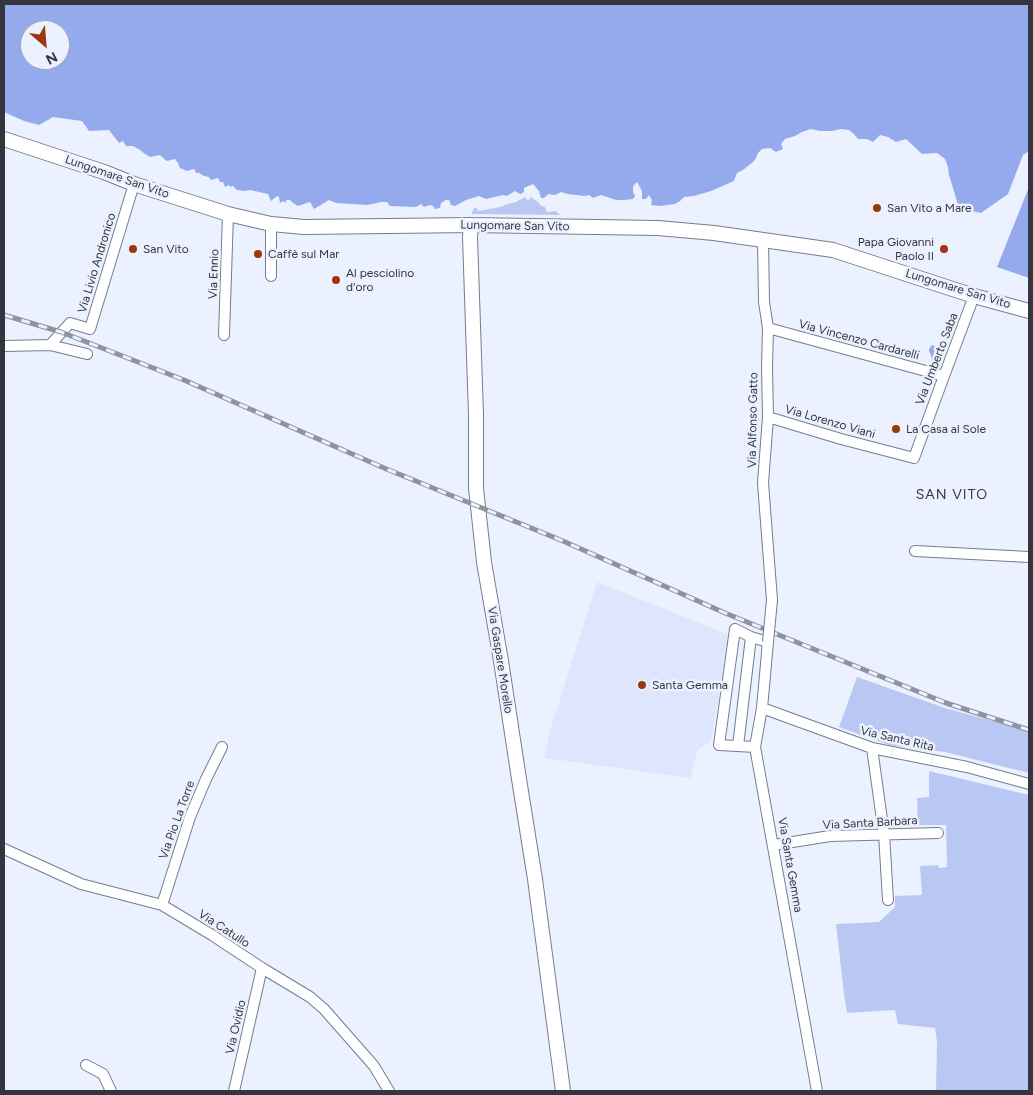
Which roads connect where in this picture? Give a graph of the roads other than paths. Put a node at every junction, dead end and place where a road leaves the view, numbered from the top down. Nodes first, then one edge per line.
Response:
1 (4, 139) edge
2 (134, 184) junction
3 (228, 214) junction
4 (271, 224) junction
5 (471, 225) junction
6 (763, 241) junction
7 (271, 276) dead end
8 (974, 296) junction
9 (1029, 311) edge
10 (768, 328) junction
11 (224, 335) dead end
12 (50, 345) junction
13 (4, 346) edge
14 (86, 354) dead end
15 (944, 376) junction
16 (768, 417) junction
17 (914, 458) joint
18 (915, 551) dead end
19 (1029, 557) edge
20 (751, 637) junction
21 (768, 642) junction
22 (762, 708) junction
23 (738, 746) junction
24 (222, 747) dead end
25 (756, 747) junction
26 (872, 748) junction
27 (1029, 784) edge
28 (938, 833) dead end
29 (884, 834) junction
30 (774, 845) junction
31 (4, 849) edge
32 (888, 900) dead end
33 (162, 905) junction
34 (262, 968) junction
35 (86, 1065) dead end
36 (111, 1091) edge
37 (234, 1091) edge
38 (389, 1091) edge
39 (563, 1091) edge
40 (817, 1091) edge

1 - 2 main road, Lungomare San Vito
2 - 3 main road, Lungomare San Vito
2 - 12 street, Via Livio Andronico
3 - 4 main road, Lungomare San Vito
3 - 11 street, Via Ennio
4 - 5 main road, Lungomare San Vito
4 - 7 street
5 - 6 main road, Lungomare San Vito
5 - 39 main road, Via Gaspare Morello
6 - 8 main road, Lungomare San Vito
6 - 10 street, Via Alfonso Gatto
8 - 9 main road, Lungomare San Vito
8 - 15 street, Via Umberto Saba
10 - 15 street, Via Vincenzo Cardarelli
10 - 16 street, Via Alfonso Gatto
12 - 13 street
12 - 14 street
15 - 17 street, Via Umberto Saba
16 - 17 street, Via Lorenzo Viani
16 - 21 street, Via Alfonso Gatto, bridge
18 - 19 street
20 - 21 street
20 - 23 street
20 - 23 street
21 - 22 street, Via Santa Gemma
22 - 25 street, Via Santa Gemma
22 - 26 street, Via Santa Rita
23 - 25 street
24 - 33 street, Via Pio La Torre
25 - 30 street, Via Santa Gemma
26 - 27 street, Via Santa Rita
26 - 29 street
28 - 29 street, Via Santa Barbara
29 - 30 street, Via Santa Barbara
29 - 32 street
30 - 40 street, Via Santa Gemma
31 - 33 street, Via Catullo
33 - 34 street, Via Catullo
34 - 37 street, Via Ovidio
34 - 38 street, Via Catullo
35 - 36 street

